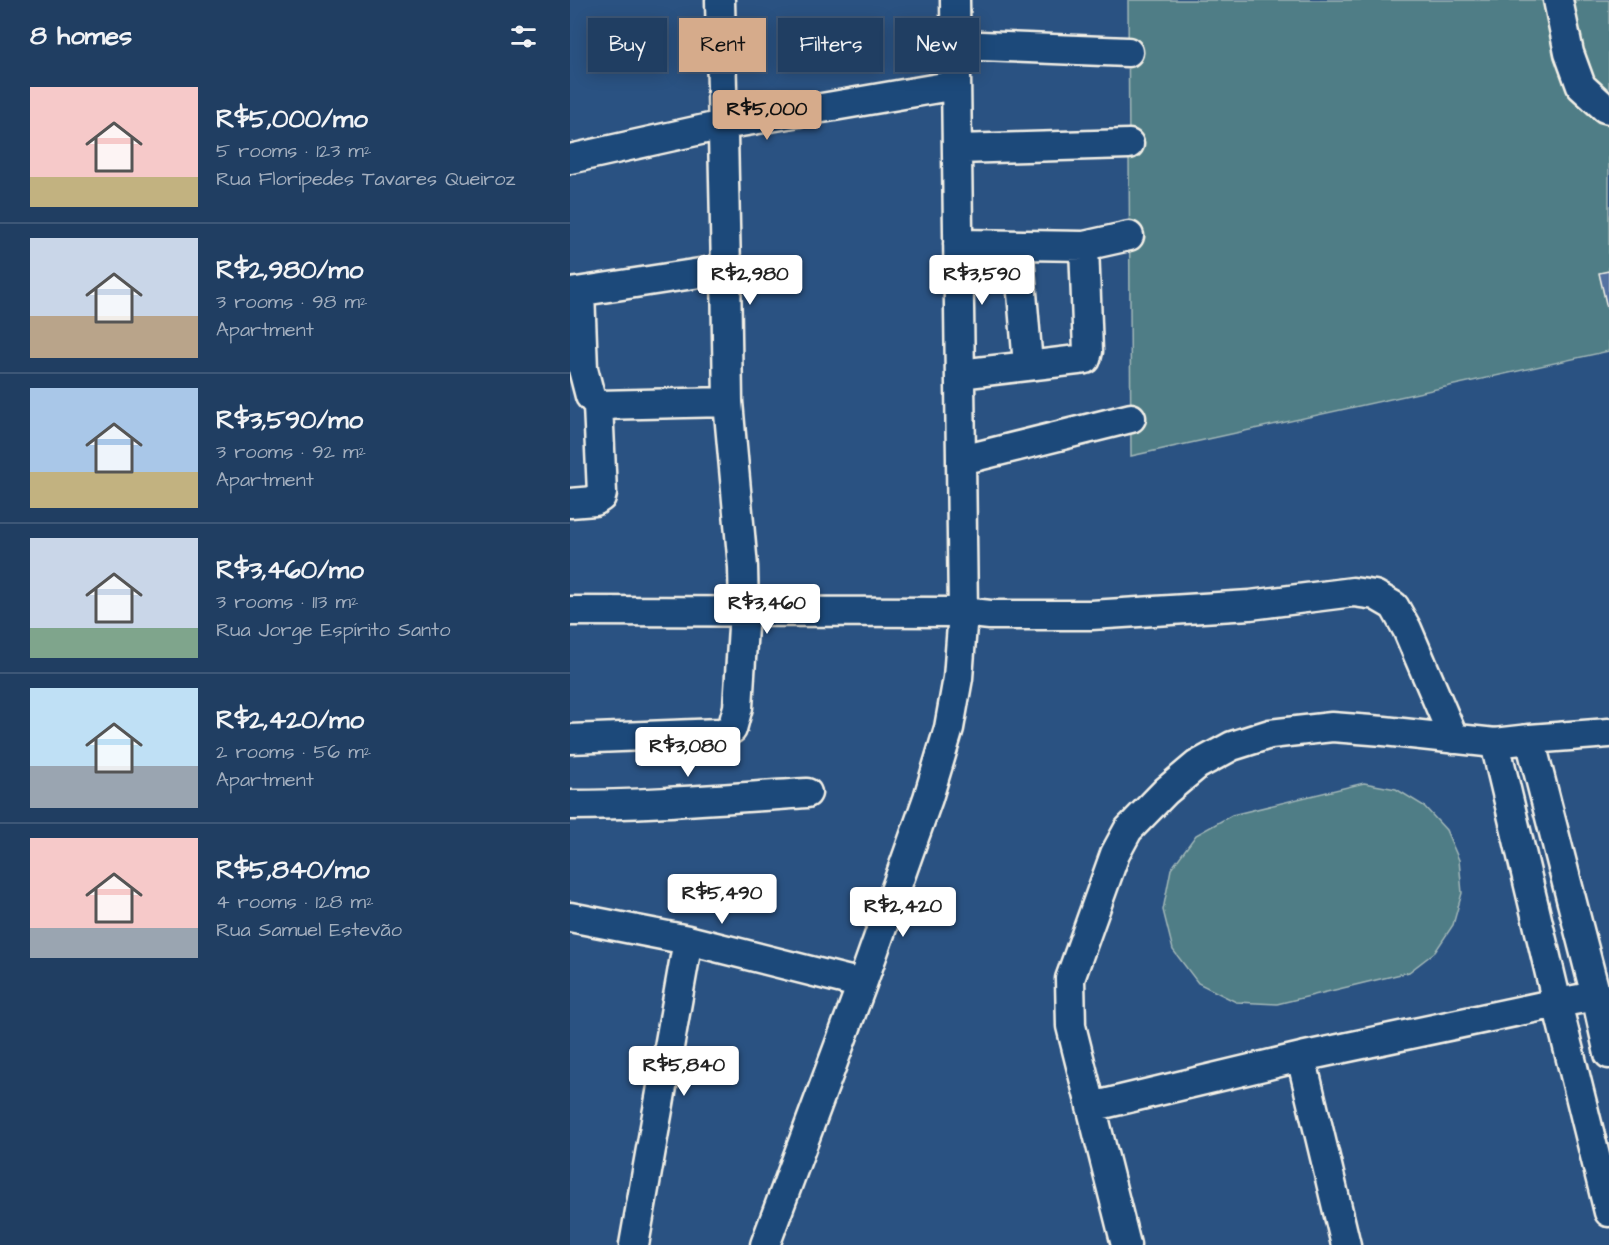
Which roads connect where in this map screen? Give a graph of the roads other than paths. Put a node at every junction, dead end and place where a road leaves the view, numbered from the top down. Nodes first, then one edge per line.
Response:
1 (720, 0) edge
2 (956, 0) edge
3 (1558, 0) edge
4 (956, 18) edge
5 (979, 46) edge
6 (1128, 52) dead end
7 (956, 72) edge
8 (956, 85) junction
9 (1609, 109) edge
10 (723, 125) junction
11 (1129, 144) dead end
12 (958, 149) junction
13 (570, 159) edge
14 (1129, 236) dead end
15 (958, 244) junction
16 (1018, 244) junction
17 (1084, 246) junction
18 (726, 269) junction
19 (575, 292) edge
20 (1028, 365) junction
21 (960, 374) junction
22 (728, 402) junction
23 (598, 405) junction
24 (1131, 418) dead end
25 (962, 460) junction
26 (570, 503) edge
27 (570, 611) edge
28 (744, 611) junction
29 (963, 612) junction
30 (1609, 734) edge
31 (570, 739) edge
32 (1454, 739) junction
33 (1530, 739) junction
34 (1495, 743) junction
35 (807, 793) dead end
36 (570, 805) edge
37 (570, 917) edge
38 (688, 940) junction
39 (862, 984) junction
40 (1596, 996) junction
41 (1557, 1003) junction
42 (1609, 1054) edge
43 (1301, 1057) junction
44 (1091, 1107) junction
45 (1602, 1157) edge
46 (1609, 1212) edge
47 (634, 1245) edge
48 (765, 1245) edge
49 (1126, 1245) edge
50 (1346, 1245) edge

1 - 10 street
2 - 4 street
3 - 9 street
5 - 6 street
7 - 8 street
8 - 10 street
8 - 12 street
10 - 13 street
10 - 18 street
11 - 12 street
12 - 15 street
14 - 17 street
15 - 16 street
15 - 21 street
16 - 17 street
16 - 20 street
17 - 20 street
18 - 19 street
18 - 22 street
19 - 23 street
20 - 21 street
21 - 25 street
22 - 23 street
22 - 28 street
23 - 26 street
24 - 25 street
25 - 29 street
27 - 28 street
28 - 29 street
28 - 31 street
29 - 32 street
29 - 39 street
30 - 33 street
32 - 34 street
32 - 44 street
33 - 34 street
33 - 40 street
34 - 41 street
35 - 36 street
37 - 38 street
38 - 39 street
38 - 47 street
39 - 48 street
40 - 41 street
40 - 42 street
41 - 43 street
41 - 45 street
43 - 44 street
43 - 50 street
44 - 49 street
45 - 46 street

